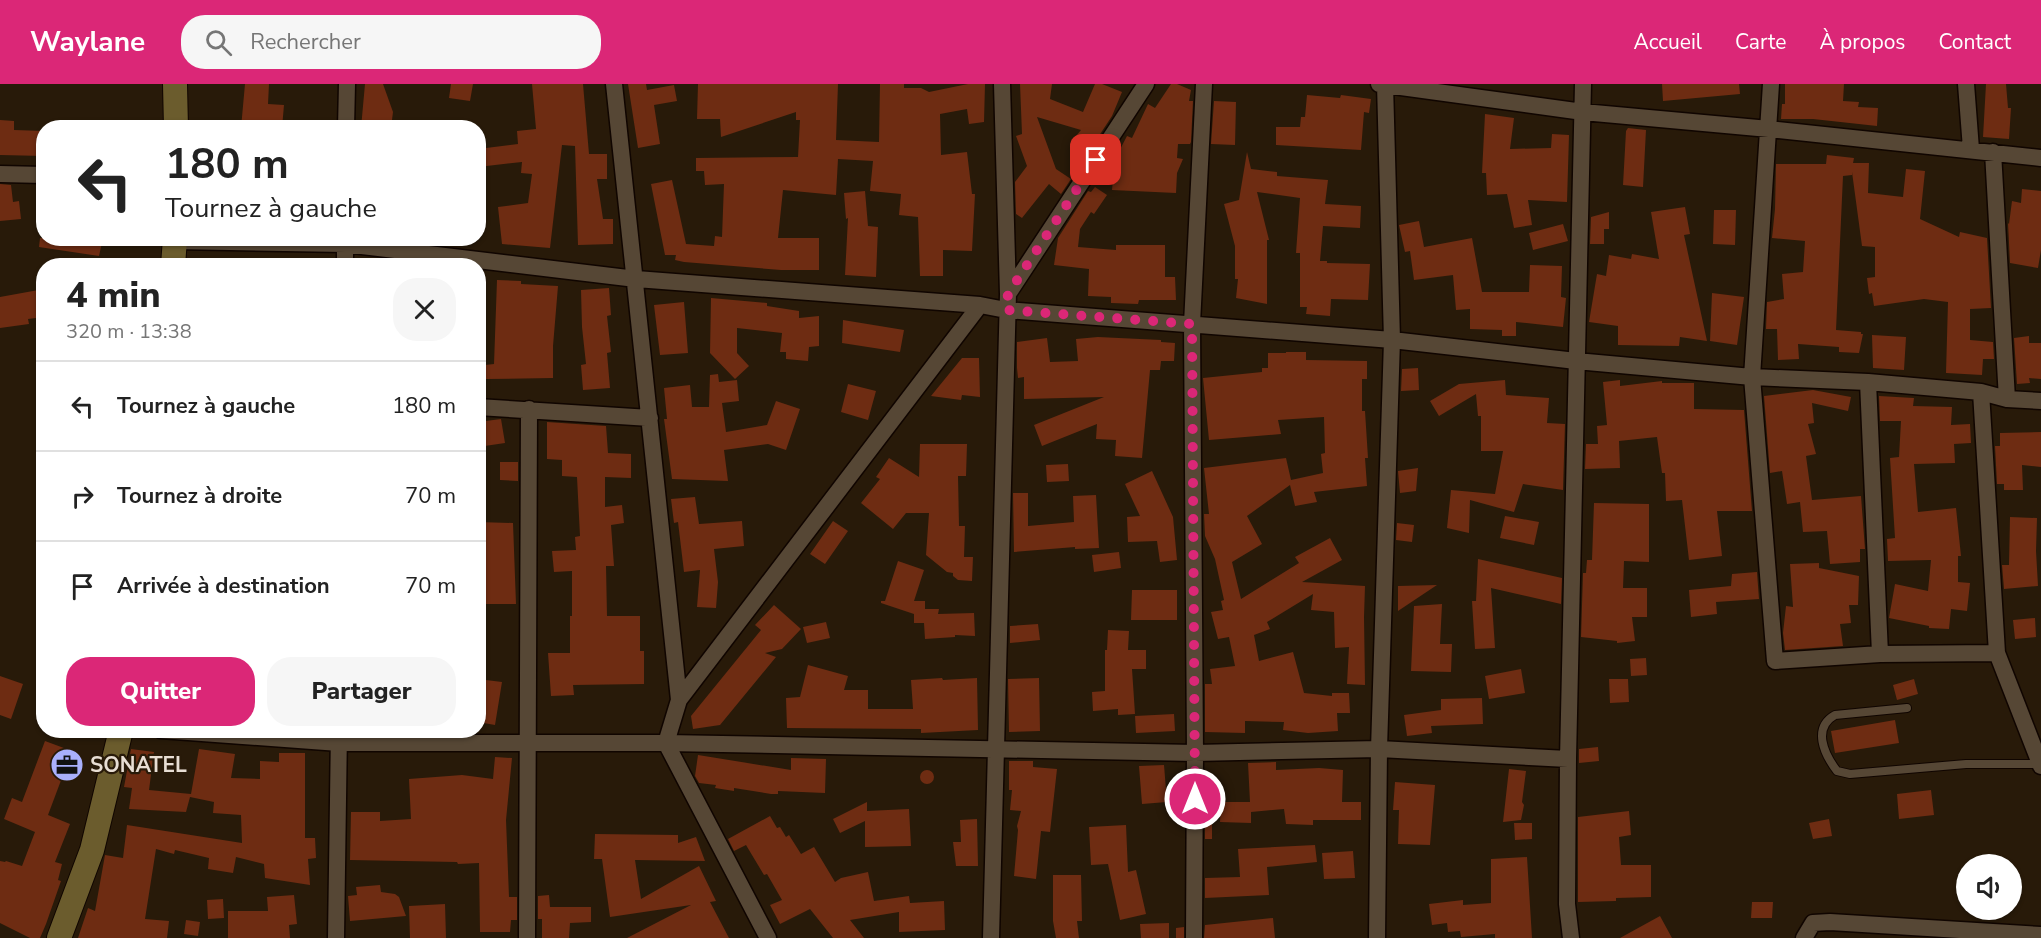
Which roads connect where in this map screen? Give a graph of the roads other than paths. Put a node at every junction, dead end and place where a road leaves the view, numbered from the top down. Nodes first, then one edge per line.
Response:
1 (176, 84) edge
2 (347, 84) edge
3 (614, 84) edge
4 (1002, 84) edge
5 (1146, 84) edge
6 (1204, 84) edge
7 (1379, 84) edge
8 (1385, 84) edge
9 (1583, 84) edge
10 (1771, 84) edge
11 (1966, 84) edge
12 (1583, 112) junction
13 (176, 120) edge
14 (346, 120) edge
15 (1769, 129) junction
16 (1971, 149) junction
17 (1993, 152) junction
18 (2041, 158) edge
19 (0, 174) edge
20 (36, 175) edge
21 (383, 246) edge
22 (475, 258) edge
23 (486, 259) edge
24 (636, 279) junction
25 (1007, 302) junction
26 (980, 305) junction
27 (1192, 324) junction
28 (1392, 340) junction
29 (1576, 361) junction
30 (1752, 377) junction
31 (1868, 382) junction
32 (1981, 392) junction
33 (2007, 399) junction
34 (2041, 401) edge
35 (486, 407) edge
36 (529, 409) junction
37 (650, 418) junction
38 (1997, 653) junction
39 (1880, 654) junction
40 (679, 700) junction
41 (1906, 708) dead end
42 (119, 738) edge
43 (339, 738) edge
44 (377, 738) edge
45 (528, 742) junction
46 (666, 743) junction
47 (995, 748) junction
48 (1379, 749) junction
49 (1196, 753) junction
50 (1568, 759) junction
51 (2041, 765) edge
52 (2041, 935) edge
53 (59, 938) edge
54 (336, 938) edge
55 (527, 938) edge
56 (768, 938) edge
57 (991, 938) edge
58 (1194, 938) edge
59 (1377, 938) edge
60 (1571, 938) edge
61 (1804, 938) edge

1 - 13 main road
2 - 14 street
3 - 24 street
4 - 25 street
5 - 25 street
6 - 27 street
7 - 8 street
8 - 12 street
8 - 28 street
9 - 12 street
10 - 15 street
11 - 16 street
12 - 15 street
12 - 29 street
15 - 16 street
15 - 30 street
16 - 17 street
17 - 18 street
17 - 33 street
19 - 20 street
21 - 22 street
23 - 24 street
24 - 26 street
24 - 37 street
25 - 26 street
25 - 27 street
25 - 47 street
26 - 40 street
27 - 28 street
27 - 49 street
28 - 29 street
28 - 48 street
29 - 30 street
29 - 50 street
30 - 31 street
30 - 39 street
31 - 32 street
31 - 39 street
32 - 33 street
32 - 38 street
33 - 34 street
35 - 36 street
36 - 37 street
36 - 45 street
37 - 40 street
38 - 39 street
38 - 51 street
40 - 46 street
41 - 51 lane
42 - 53 main road
43 - 54 street
44 - 45 street
45 - 46 street
45 - 55 street
46 - 47 street
46 - 56 street
47 - 49 street
47 - 57 street
48 - 49 street
48 - 50 street
48 - 59 street
49 - 58 street
50 - 60 street
52 - 61 street

